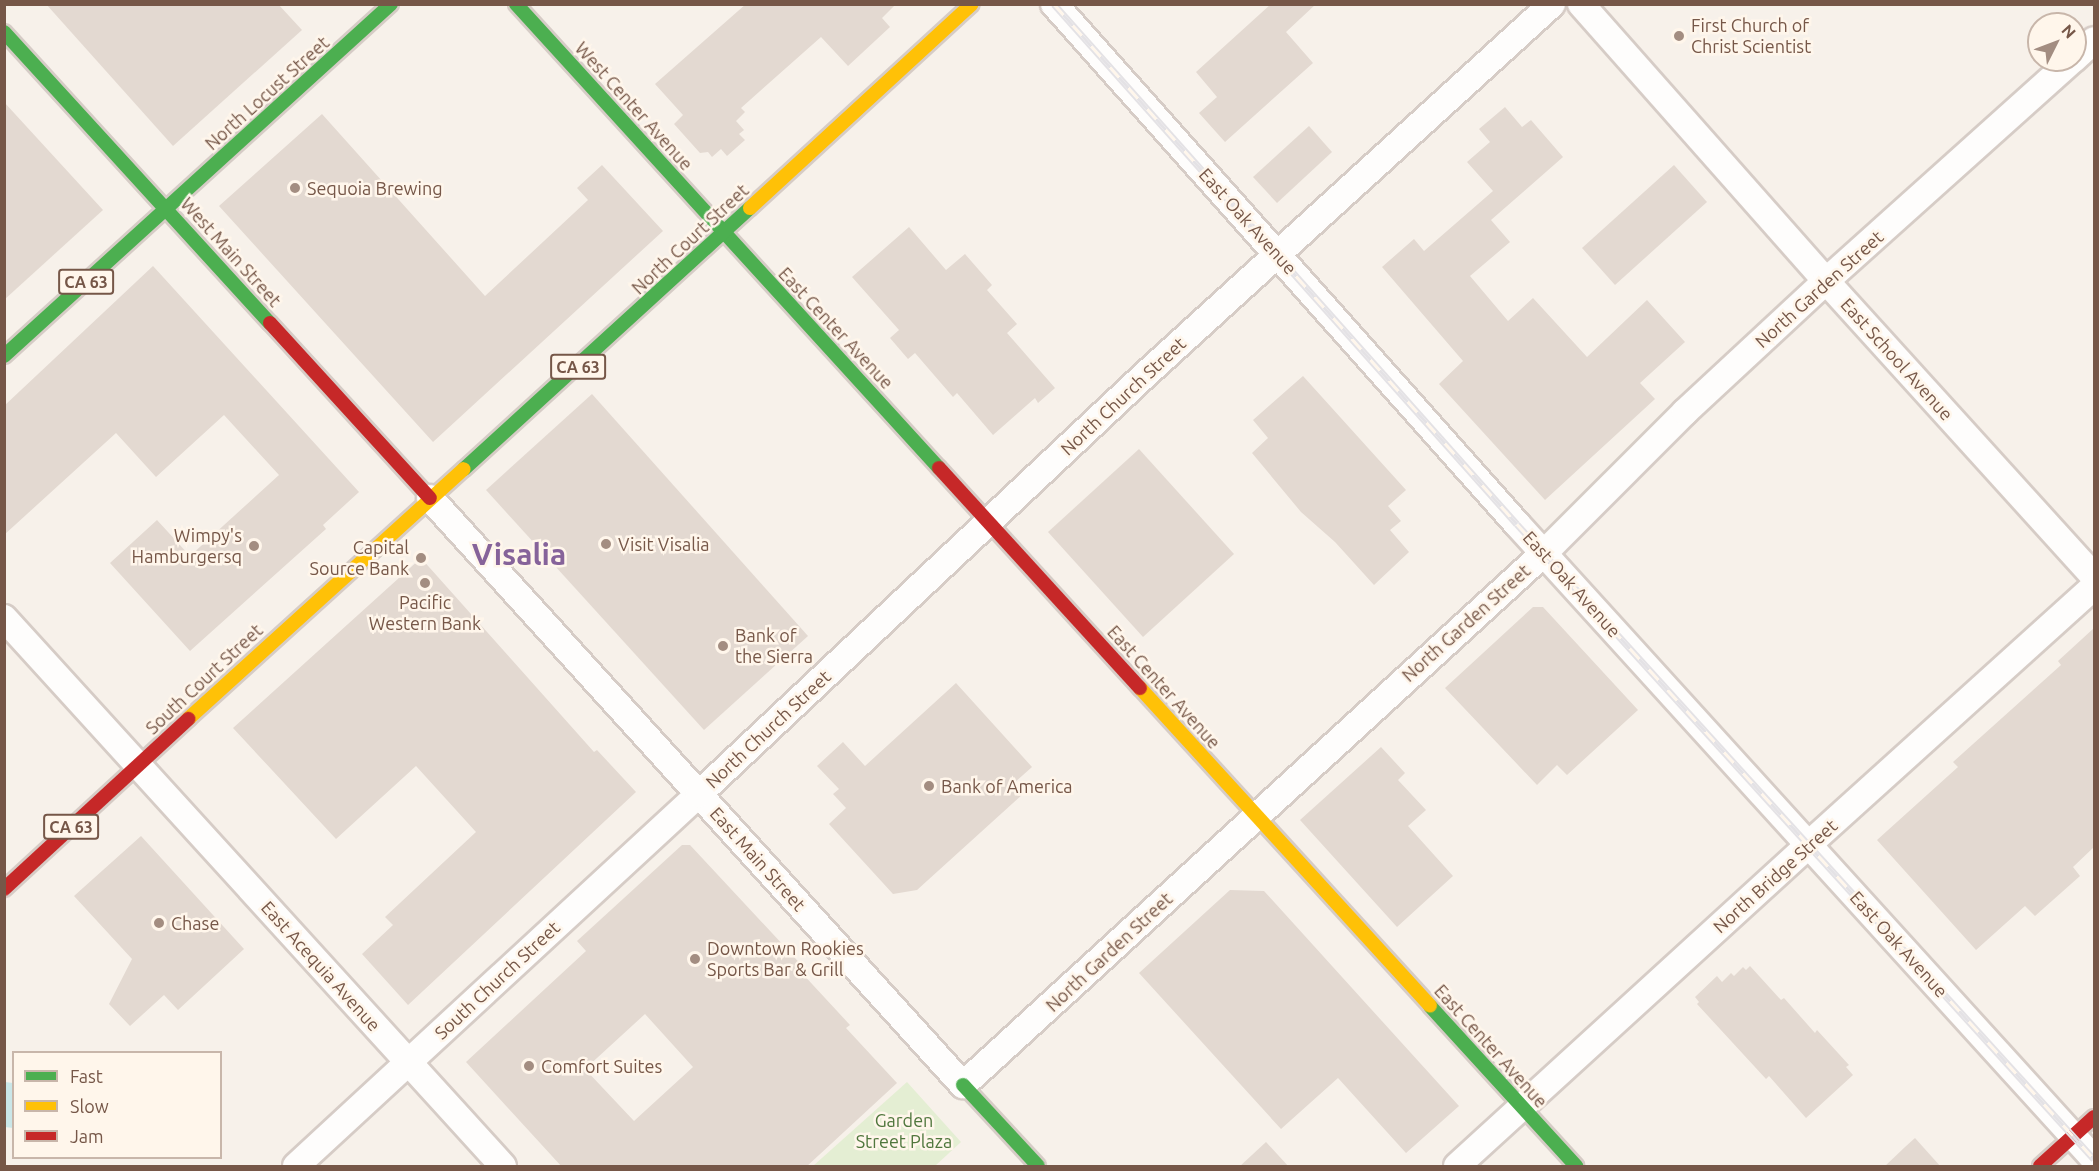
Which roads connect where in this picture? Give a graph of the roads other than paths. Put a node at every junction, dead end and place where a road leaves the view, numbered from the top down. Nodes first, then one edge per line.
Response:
1 (391, 4) edge
2 (516, 4) edge
3 (972, 4) edge
4 (1054, 4) edge
5 (1552, 4) edge
6 (1581, 4) edge
7 (4, 32) edge
8 (2059, 72) edge
9 (167, 208) junction
10 (724, 233) junction
11 (1277, 253) junction
12 (1826, 281) junction
13 (4, 356) edge
14 (430, 498) junction
15 (989, 522) junction
16 (1544, 553) junction
17 (2094, 577) edge
18 (2094, 587) edge
19 (4, 618) edge
20 (138, 765) junction
21 (699, 794) junction
22 (1257, 816) junction
23 (1808, 844) junction
24 (4, 888) edge
25 (408, 1062) junction
26 (963, 1085) junction
27 (1522, 1107) junction
28 (2094, 1117) edge
29 (2074, 1136) junction
30 (2094, 1159) edge
31 (296, 1167) edge
32 (503, 1167) edge
33 (1038, 1167) edge
34 (1457, 1167) edge
35 (1576, 1167) edge
36 (2040, 1167) edge

1 - 9 street, North Locust Street / CA 63
2 - 10 street, West Center Avenue
3 - 10 street, North Court Street / CA 63
4 - 11 street, East Oak Avenue
5 - 11 street, North Church Street
6 - 12 street, East School Avenue
7 - 9 street, West Main Street
8 - 12 street, North Garden Street
9 - 13 street, CA 63
9 - 14 street, West Main Street
10 - 14 street, North Court Street / CA 63
10 - 15 street, East Center Avenue
11 - 15 street, North Church Street
11 - 16 street, East Oak Avenue
12 - 16 street, North Garden Street
12 - 17 street, East School Avenue
14 - 20 street, South Court Street / CA 63
14 - 21 street, East Main Street
15 - 21 street, North Church Street
15 - 22 street, East Center Avenue
16 - 22 street, North Garden Street
16 - 23 street, East Oak Avenue
18 - 23 street, North Bridge Street
19 - 20 street, East Acequia Avenue
20 - 24 street, South Court Street / CA 63
20 - 25 street, East Acequia Avenue
21 - 25 street, South Church Street
21 - 26 street, East Main Street
22 - 26 street, North Garden Street
22 - 27 street, East Center Avenue
23 - 27 street, North Bridge Street
23 - 29 street, East Oak Avenue
25 - 31 street, South Church Street
25 - 32 street, East Acequia Avenue
26 - 33 street, East Main Street
27 - 34 street, North Bridge Street
27 - 35 street, East Center Avenue
28 - 29 street
29 - 30 street, East Oak Avenue
29 - 36 street

